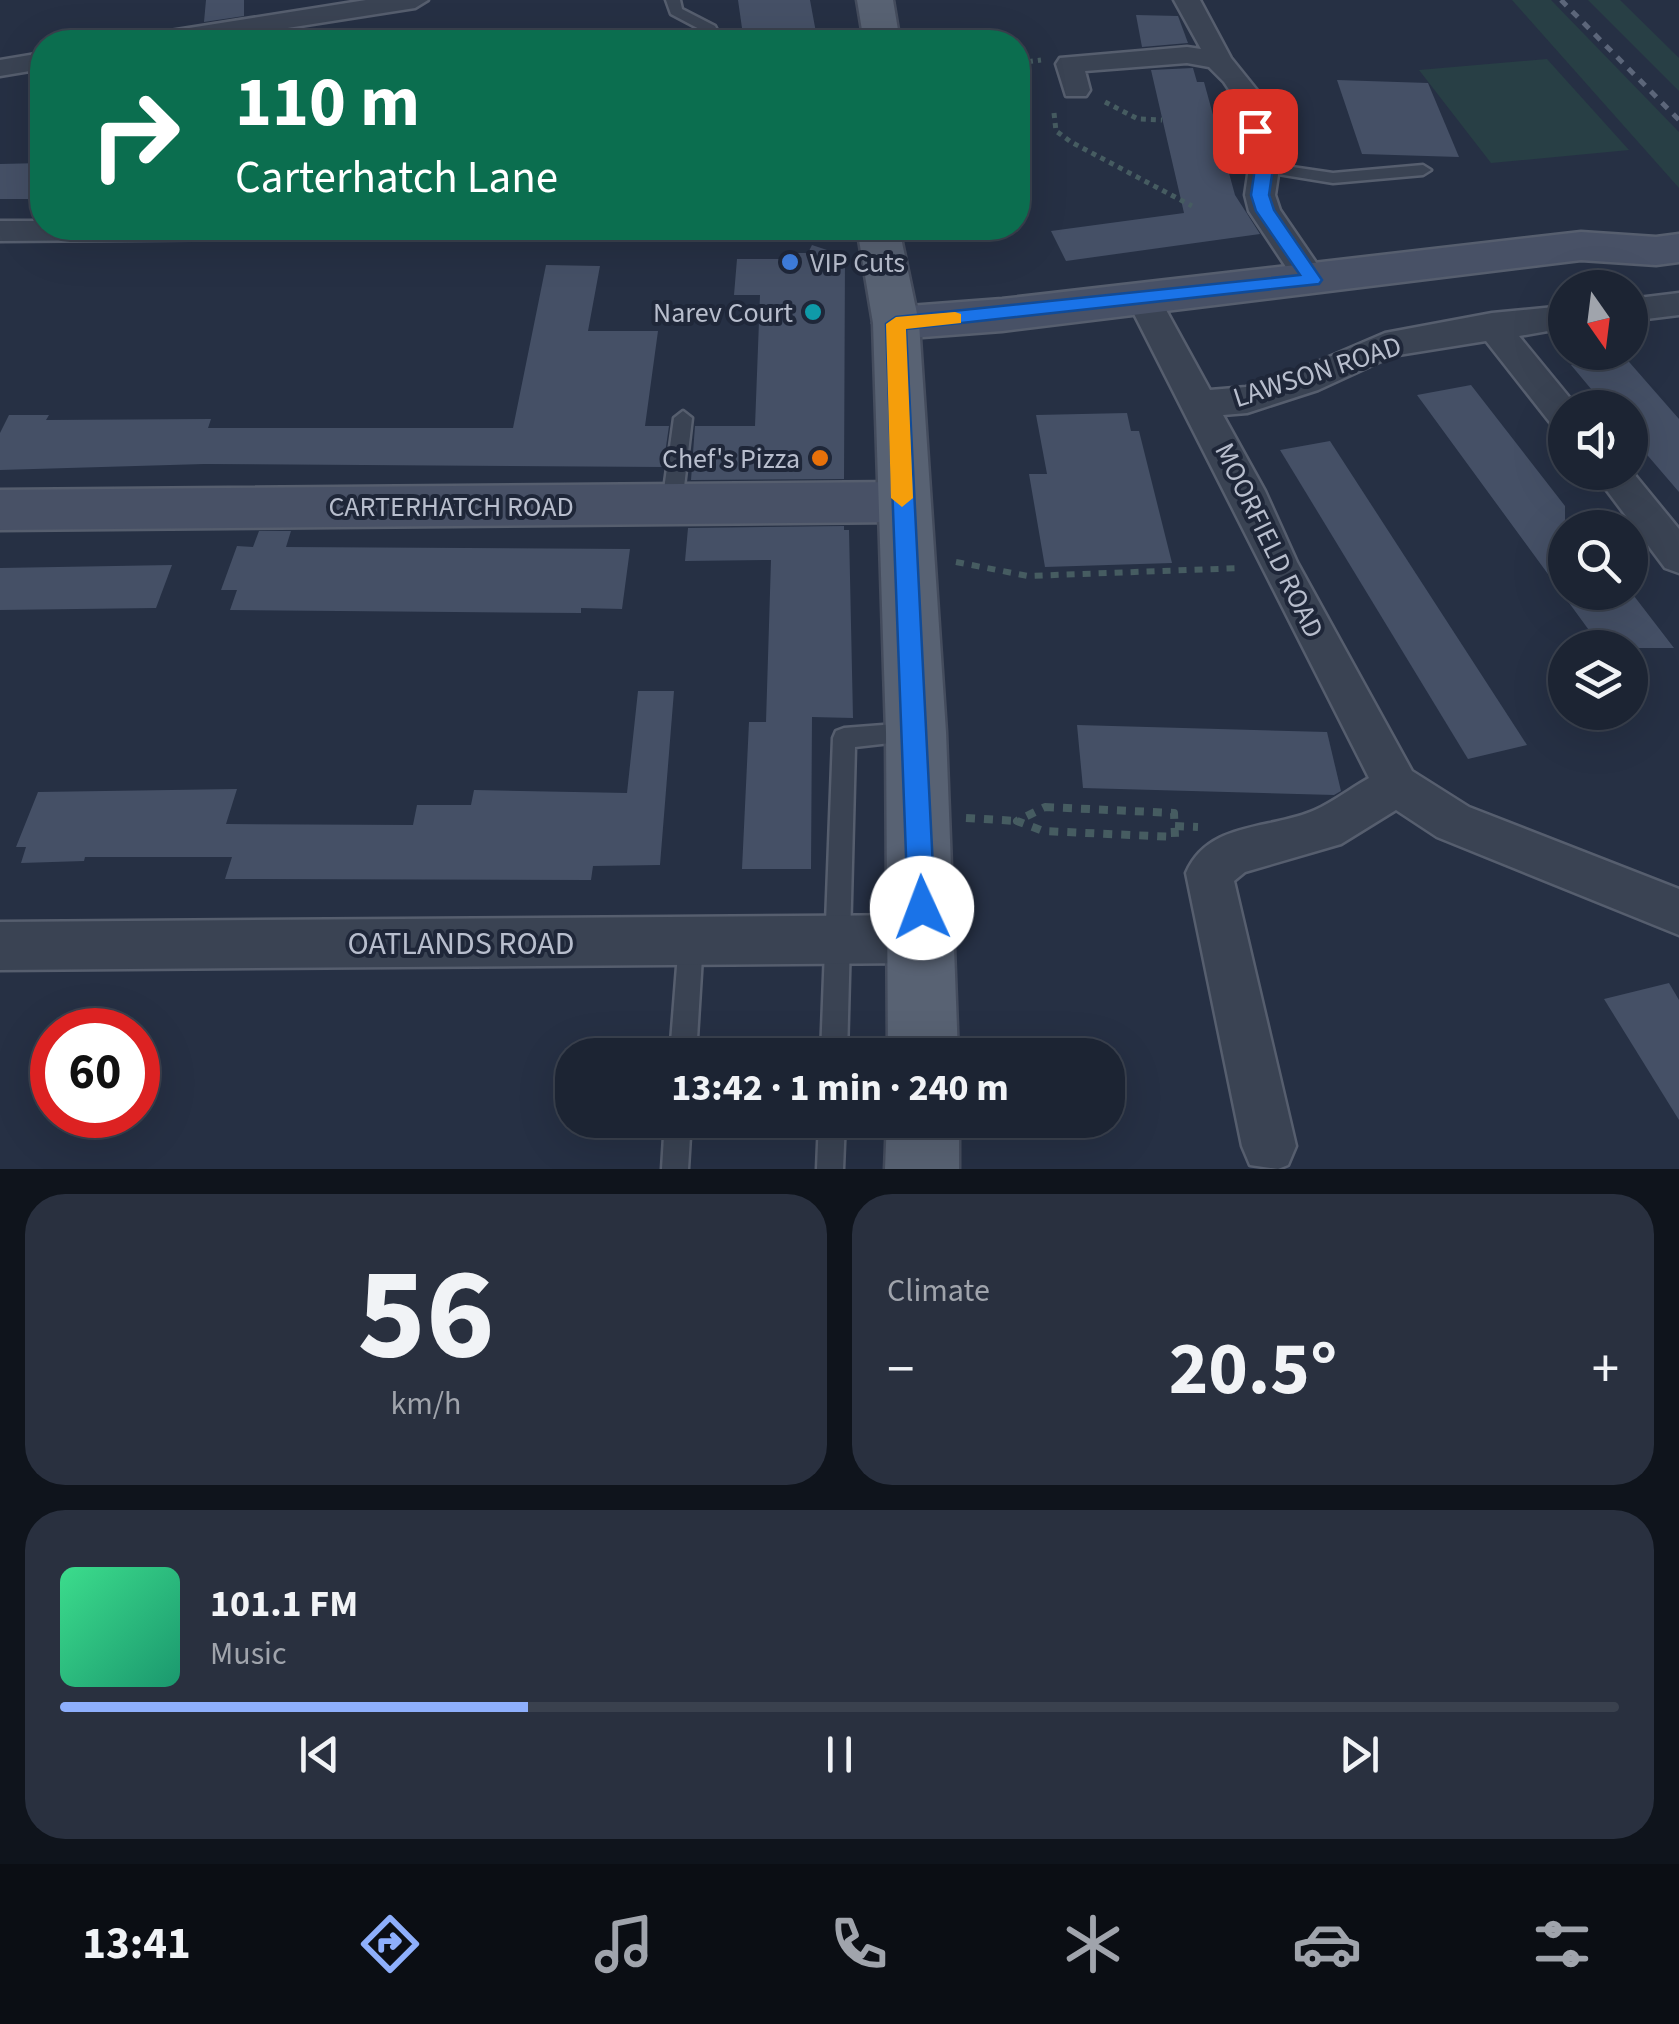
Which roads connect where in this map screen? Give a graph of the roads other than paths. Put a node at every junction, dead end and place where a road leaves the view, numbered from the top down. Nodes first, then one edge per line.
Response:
1 (415, 0) edge
2 (673, 0) edge
3 (874, 0) edge
4 (1187, 0) edge
5 (298, 9) edge
6 (204, 30) edge
7 (711, 30) edge
8 (879, 30) edge
9 (1218, 61) junction
10 (30, 63) edge
11 (0, 68) edge
12 (1064, 96) road end
13 (1264, 168) junction
14 (1423, 170) dead end
15 (1679, 221) edge
16 (0, 230) edge
17 (30, 230) edge
18 (880, 240) edge
19 (1582, 246) junction
20 (1679, 248) edge
21 (1312, 280) junction
22 (1142, 296) junction
23 (1679, 304) edge
24 (1648, 308) edge
25 (1548, 319) edge
26 (896, 324) junction
27 (1492, 325) junction
28 (1548, 395) edge
29 (1202, 404) junction
30 (683, 418) dead end
31 (1625, 490) edge
32 (902, 502) junction
33 (672, 504) junction
34 (0, 510) edge
35 (1679, 557) edge
36 (895, 734) junction
37 (1396, 784) junction
38 (1679, 912) edge
39 (838, 939) junction
40 (922, 940) junction
41 (691, 941) junction
42 (0, 946) edge
43 (684, 1038) edge
44 (835, 1038) edge
45 (924, 1038) edge
46 (677, 1138) edge
47 (831, 1138) edge
48 (923, 1138) edge
49 (1270, 1146) dead end
50 (675, 1169) edge
51 (830, 1169) edge
52 (922, 1169) edge

1 - 5 street
2 - 7 lane
3 - 8 main road
4 - 9 street
5 - 6 street
9 - 12 street
9 - 13 street
10 - 11 street
13 - 14 lane
13 - 21 street
15 - 19 street
16 - 17 street
18 - 26 main road
19 - 20 street
19 - 21 street
21 - 22 street
22 - 26 street
22 - 29 street, MOORFIELD ROAD
23 - 24 street
25 - 27 street, LAWSON ROAD
26 - 32 main road
27 - 28 street
27 - 29 street, LAWSON ROAD
29 - 37 street, MOORFIELD ROAD
30 - 33 lane
31 - 35 street
32 - 33 street, CARTERHATCH ROAD
32 - 36 main road
33 - 34 street, CARTERHATCH ROAD
36 - 39 lane
36 - 40 main road
37 - 38 street, MOORFIELD ROAD
37 - 49 street
39 - 40 street, OATLANDS ROAD
39 - 41 street, OATLANDS ROAD
39 - 44 lane
40 - 45 main road
41 - 42 street, OATLANDS ROAD
41 - 43 lane
46 - 50 lane
47 - 51 lane
48 - 52 main road

